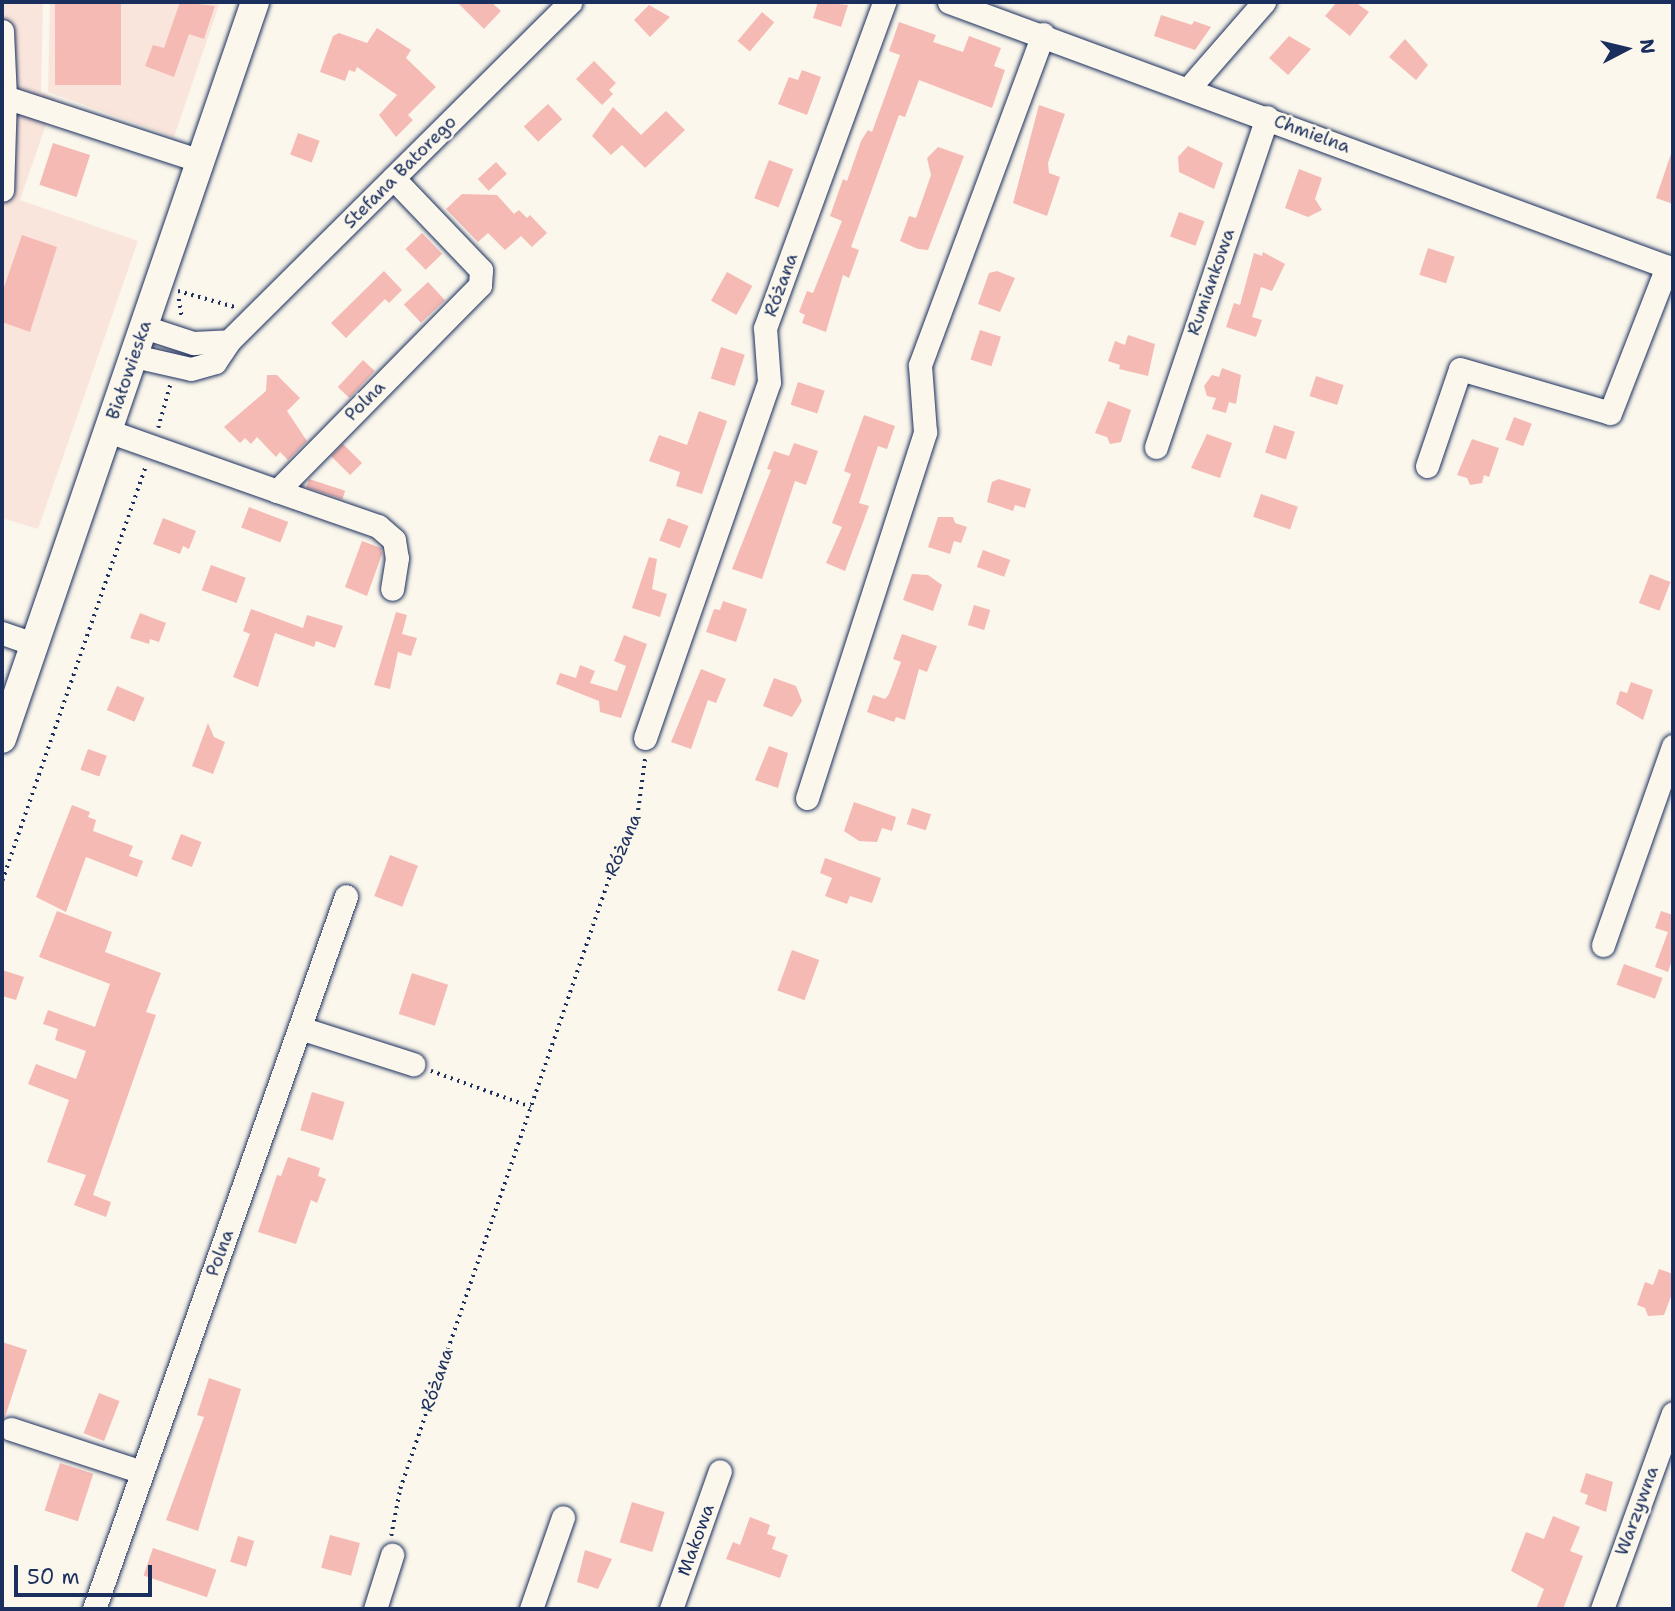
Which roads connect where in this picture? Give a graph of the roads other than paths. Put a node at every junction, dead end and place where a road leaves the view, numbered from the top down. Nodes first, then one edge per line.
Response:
1 (255, 2) edge
2 (570, 2) edge
3 (884, 2) edge
4 (949, 2) edge
5 (1264, 2) edge
6 (2, 31) edge
7 (1043, 34) junction
8 (1188, 89) junction
9 (5, 97) junction
10 (1267, 117) junction
11 (201, 161) junction
12 (393, 178) junction
13 (2, 190) edge
14 (1670, 268) edge
15 (144, 327) junction
16 (229, 341) junction
17 (134, 356) junction
18 (108, 431) junction
19 (1156, 447) dead end
20 (1427, 466) dead end
21 (277, 491) junction
22 (391, 589) dead end
23 (2, 633) edge
24 (34, 645) junction
25 (645, 738) road end
26 (2, 739) edge
27 (1673, 746) edge
28 (807, 797) dead end
29 (346, 896) dead end
30 (1603, 945) dead end
31 (300, 1028) junction
32 (412, 1064) road end
33 (1673, 1413) edge
34 (11, 1429) dead end
35 (720, 1471) dead end
36 (142, 1472) junction
37 (563, 1517) dead end
38 (392, 1555) road end
39 (94, 1609) edge
40 (375, 1609) edge
41 (531, 1609) edge
42 (671, 1609) edge
43 (1602, 1609) edge

1 - 11 main road, Białowieska
2 - 12 street, Stefana Batorego
3 - 25 street, Różana
4 - 7 street, Chmielna
5 - 8 street
6 - 9 street
7 - 8 street, Chmielna
7 - 28 street
8 - 10 street, Chmielna
9 - 11 street
9 - 13 street
10 - 14 street, Chmielna
10 - 19 street, Rumiankowa
11 - 15 main road, Białowieska
12 - 16 street, Stefana Batorego
12 - 21 street, Polna
14 - 20 street
15 - 16 street
15 - 17 main road, Białowieska
16 - 17 street, Stefana Batorego
17 - 18 main road, Białowieska
18 - 21 street
18 - 24 main road, Białowieska
21 - 22 street
23 - 24 street
24 - 26 main road, Białowieska
27 - 30 street
29 - 31 street, Polna
31 - 32 street
31 - 36 street, Polna
33 - 43 street, Warzywna
34 - 36 street
35 - 42 street, Makowa
36 - 39 street, Polna
37 - 41 street
38 - 40 street

